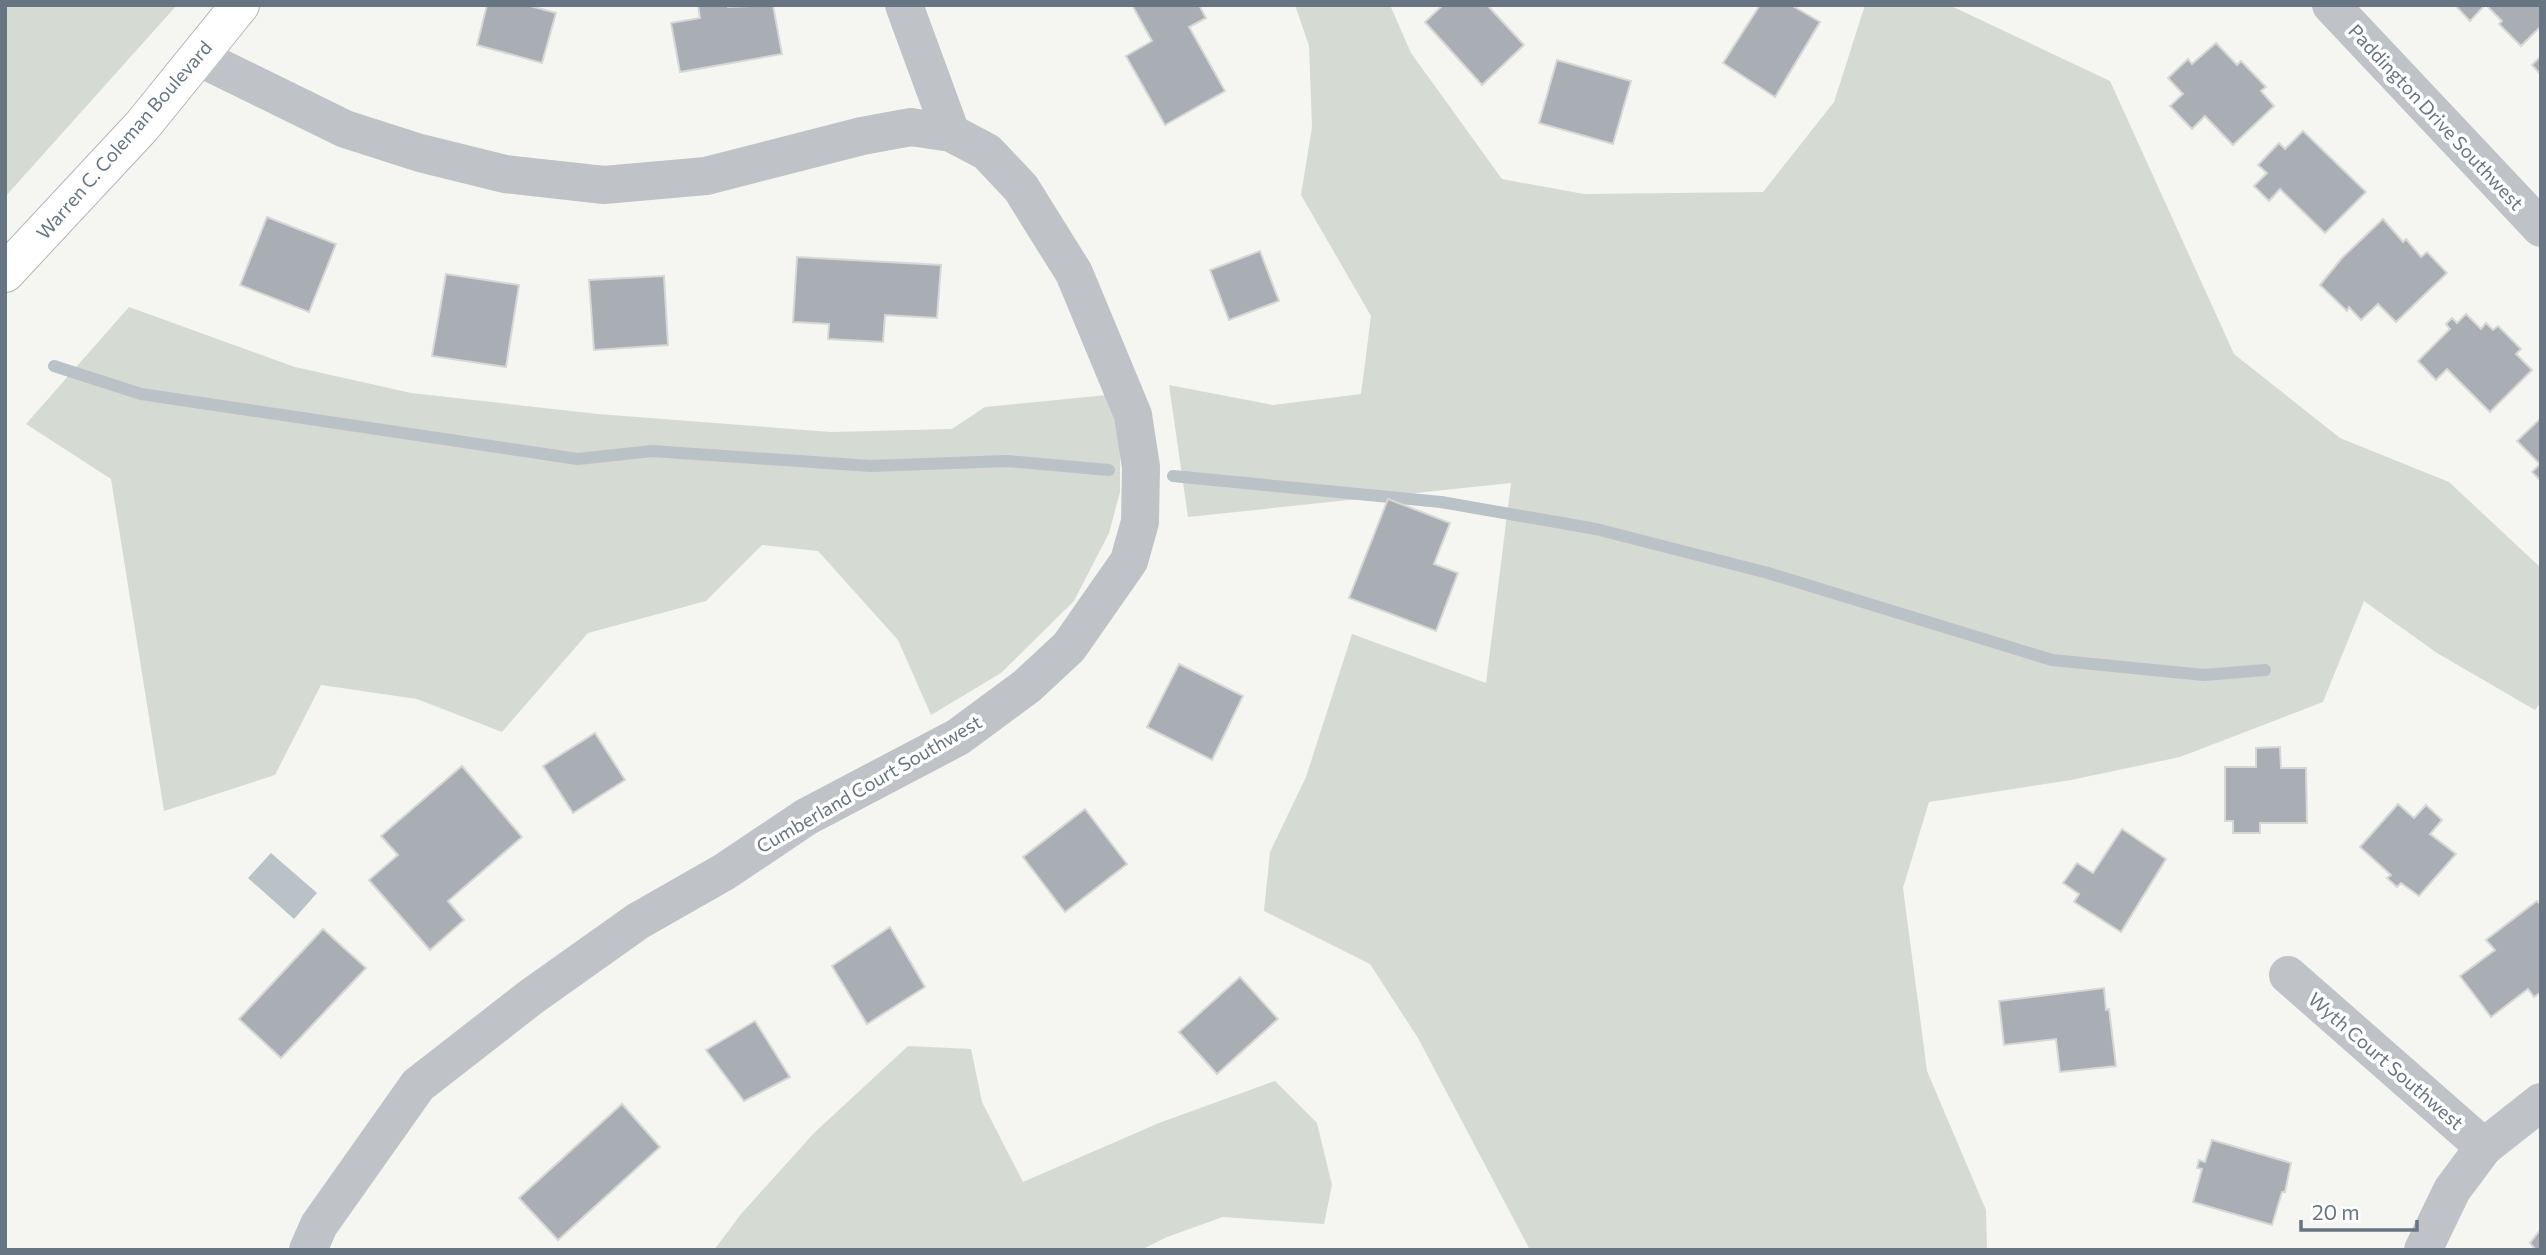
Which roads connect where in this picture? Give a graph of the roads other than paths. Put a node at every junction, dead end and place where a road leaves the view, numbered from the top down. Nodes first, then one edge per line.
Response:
1 (240, 5) edge
2 (904, 5) edge
3 (2331, 5) edge
4 (198, 57) junction
5 (951, 133) junction
6 (2541, 228) edge
7 (5, 273) edge
8 (2288, 975) dead end
9 (2541, 1102) edge
10 (2484, 1147) junction
11 (308, 1250) edge
12 (2423, 1250) edge

1 - 4 highway, Warren C. Coleman Boulevard
2 - 5 street
3 - 6 street, Paddington Drive Southwest
4 - 5 street, Cumberland Court Southwest
4 - 7 highway, Warren C. Coleman Boulevard
5 - 11 street, Cumberland Court Southwest
8 - 10 street, Wyth Court Southwest
9 - 10 street
10 - 12 street

